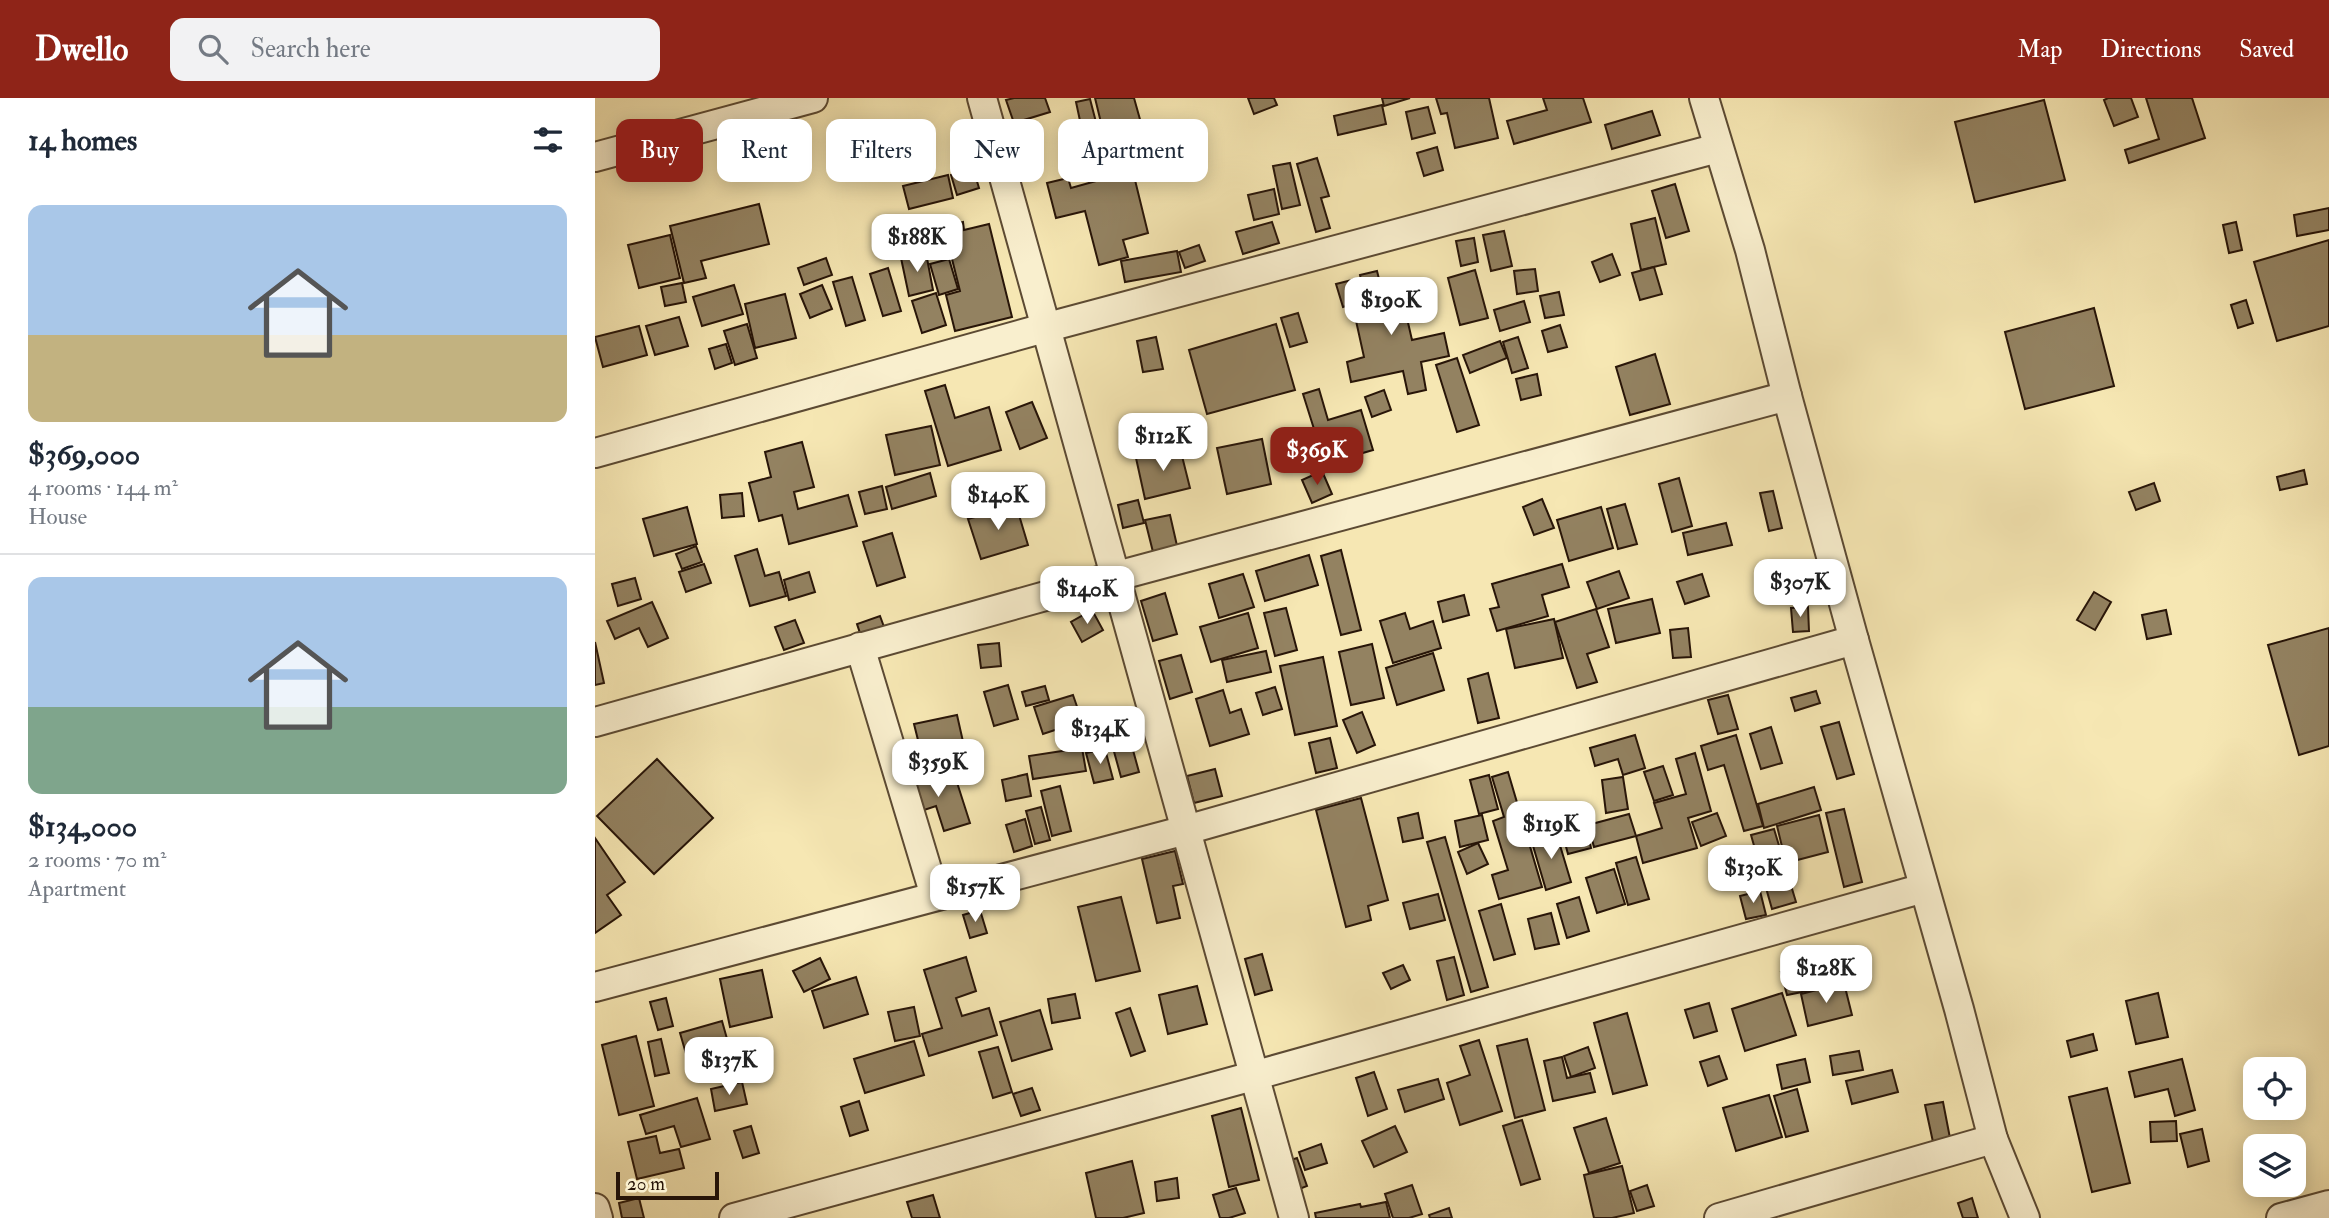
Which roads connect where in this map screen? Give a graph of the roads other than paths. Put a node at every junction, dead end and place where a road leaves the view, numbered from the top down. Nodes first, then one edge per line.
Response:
1 (813, 98) edge
2 (982, 98) edge
3 (1704, 98) edge
4 (1718, 148) junction
5 (595, 158) edge
6 (1048, 327) junction
7 (1787, 396) junction
8 (595, 453) edge
9 (1117, 576) junction
10 (1854, 640) junction
11 (860, 647) junction
12 (595, 722) edge
13 (1187, 830) junction
14 (1924, 888) junction
15 (935, 896) junction
16 (595, 988) edge
17 (1253, 1076) junction
18 (1993, 1139) junction
19 (2329, 1205) edge
20 (595, 1208) edge
21 (598, 1218) edge
22 (734, 1218) edge
23 (1294, 1218) edge
24 (1719, 1218) edge
25 (2025, 1218) edge
26 (2281, 1218) edge

1 - 5 street
2 - 6 street
3 - 4 street
4 - 6 street
4 - 7 street
6 - 8 street
6 - 9 street
7 - 9 street
7 - 10 street
9 - 11 street
9 - 13 street
10 - 13 street
10 - 14 street
11 - 12 street
11 - 15 street
13 - 15 street
13 - 17 street
14 - 17 street
14 - 18 street
15 - 16 street
17 - 22 street
17 - 23 street
18 - 24 street
18 - 25 street
19 - 26 street
20 - 21 street

